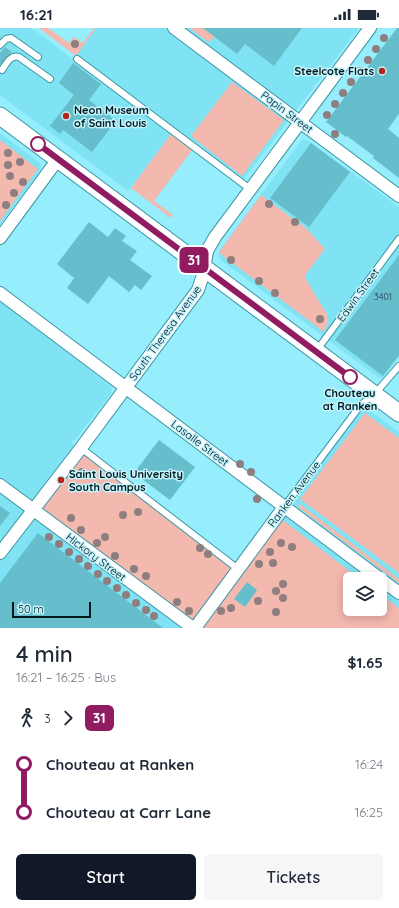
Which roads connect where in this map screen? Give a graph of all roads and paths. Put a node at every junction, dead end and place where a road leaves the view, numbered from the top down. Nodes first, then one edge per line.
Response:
1 (174, 28) edge
2 (370, 28) edge
3 (0, 45) edge
4 (38, 57) dead end
5 (77, 59) dead end
6 (2, 70) dead end
7 (50, 79) dead end
8 (0, 116) edge
9 (300, 122) junction
10 (58, 159) junction
11 (250, 189) junction
12 (399, 196) edge
13 (0, 238) edge
14 (399, 239) edge
15 (204, 268) junction
16 (0, 293) edge
17 (316, 352) junction
18 (399, 366) edge
19 (126, 387) junction
20 (373, 394) junction
21 (399, 413) edge
22 (81, 448) junction
23 (0, 485) edge
24 (284, 507) junction
25 (33, 510) junction
26 (0, 554) edge
27 (238, 569) junction
28 (399, 593) edge
29 (194, 628) edge

1 - 9 street, Papin Street
2 - 9 street, South Theresa Avenue
3 - 4 lane
5 - 11 lane
6 - 7 lane
8 - 10 main road
9 - 11 street, South Theresa Avenue
9 - 12 street, Papin Street
10 - 13 street
10 - 15 main road
11 - 15 street, South Theresa Avenue
14 - 17 lane, Edwin Street
15 - 17 main road
15 - 19 street, South Theresa Avenue
16 - 19 street, Lasalle Street
17 - 20 main road
18 - 20 lane, Ranken Avenue
19 - 22 street, South Theresa Avenue
19 - 24 street, Lasalle Street
20 - 21 main road
20 - 24 lane, Ranken Avenue
22 - 25 street, South Theresa Avenue
22 - 27 lane
23 - 25 street, Hickory Street
24 - 27 street, Ranken Avenue
24 - 28 street, Lasalle Street
25 - 26 street, South Theresa Avenue
25 - 29 street, Hickory Street
27 - 29 street, Ranken Avenue

